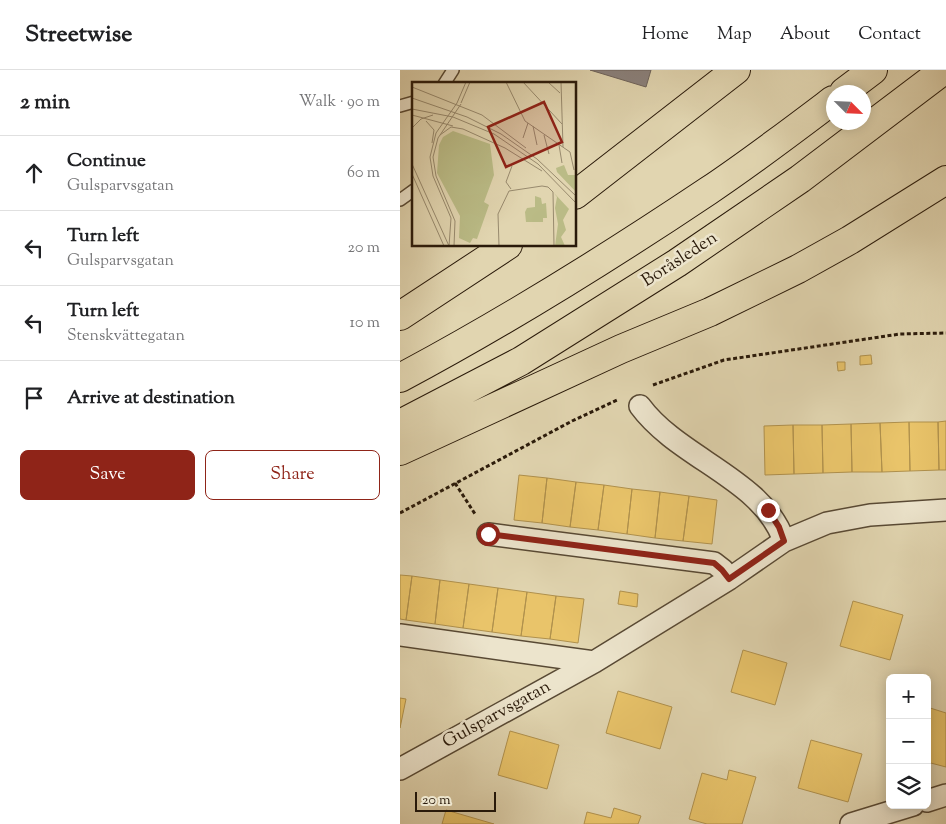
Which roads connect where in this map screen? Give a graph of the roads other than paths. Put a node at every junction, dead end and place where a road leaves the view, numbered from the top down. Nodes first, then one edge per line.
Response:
1 (453, 70) edge
2 (736, 70) edge
3 (873, 70) edge
4 (944, 70) edge
5 (445, 82) edge
6 (853, 85) edge
7 (826, 106) edge
8 (946, 180) edge
9 (412, 191) edge
10 (576, 194) edge
11 (400, 200) edge
12 (506, 246) edge
13 (400, 316) edge
14 (400, 378) edge
15 (640, 406) dead end
16 (400, 424) edge
17 (400, 451) edge
18 (946, 510) edge
19 (488, 534) road end
20 (784, 541) junction
21 (729, 579) junction
22 (400, 635) edge
23 (594, 662) junction
24 (400, 769) edge
25 (946, 795) edge
26 (931, 800) edge
27 (900, 809) edge
28 (850, 824) edge

1 - 5 lane
2 - 10 highway
3 - 6 highway
4 - 16 highway, Boråsleden
7 - 14 highway
8 - 17 highway
9 - 11 lane
12 - 13 highway
15 - 20 street
18 - 20 street, Gulsparvsgatan
19 - 21 street
20 - 21 street, Gulsparvsgatan
21 - 23 street, Gulsparvsgatan
22 - 23 street, Gulsparvsgatan
23 - 24 street, Gulsparvsgatan
25 - 26 street
27 - 28 street

